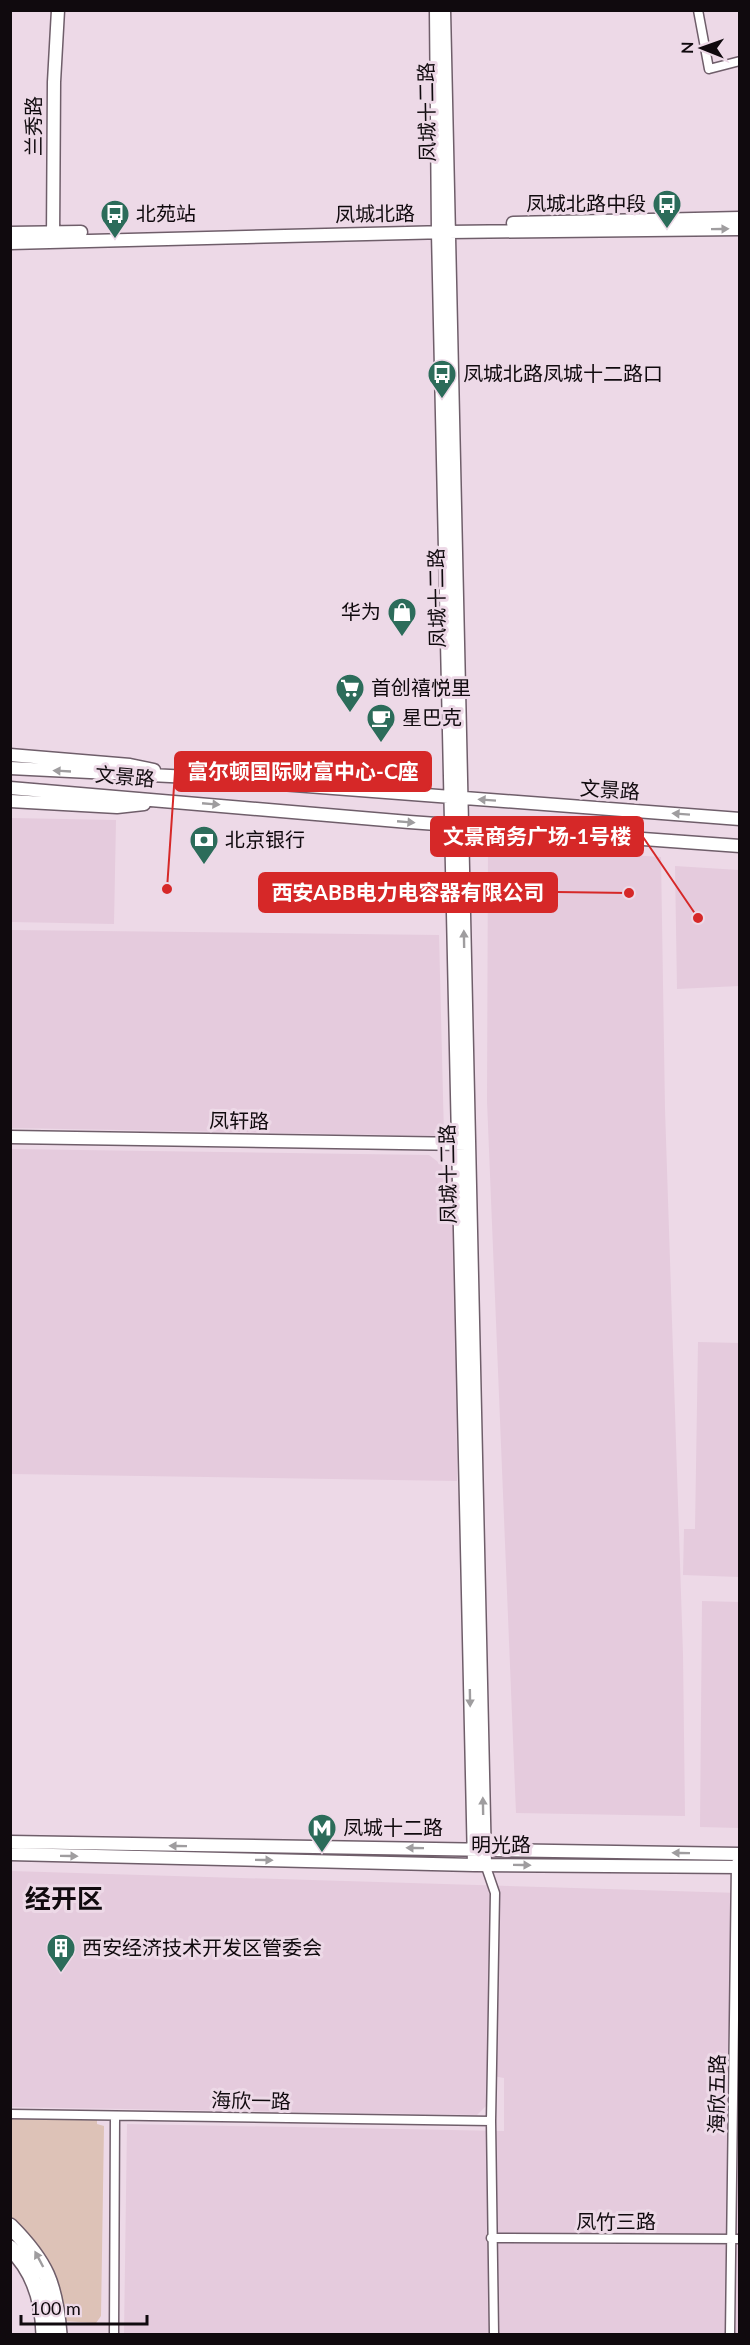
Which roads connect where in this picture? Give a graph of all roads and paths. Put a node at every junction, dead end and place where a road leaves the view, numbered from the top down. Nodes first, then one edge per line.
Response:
1 (58, 10) edge
2 (436, 10) edge
3 (444, 10) edge
4 (698, 10) edge
5 (740, 61) edge
6 (740, 218) edge
7 (443, 229) junction
8 (740, 229) edge
9 (10, 233) edge
10 (53, 237) junction
11 (10, 243) edge
12 (10, 755) edge
13 (10, 768) edge
14 (190, 777) junction
15 (10, 788) edge
16 (456, 798) junction
17 (10, 801) edge
18 (174, 801) junction
19 (740, 819) edge
20 (457, 825) junction
21 (740, 846) edge
22 (10, 1137) edge
23 (462, 1144) junction
24 (10, 1842) edge
25 (479, 1849) junction
26 (10, 1854) edge
27 (738, 1860) edge
28 (479, 1865) junction
29 (10, 2114) edge
30 (115, 2116) junction
31 (491, 2121) junction
32 (10, 2226) edge
33 (491, 2238) junction
34 (736, 2239) edge
35 (10, 2248) edge
36 (44, 2334) edge
37 (59, 2334) edge
38 (114, 2334) edge
39 (494, 2334) edge
40 (730, 2334) edge

1 - 10 main road, 兰秀路
2 - 7 main road, 凤城十二路
3 - 7 main road, 凤城十二路
4 - 5 street
6 - 7 main road, 凤城北路
7 -> 8 main road, 凤城北路
7 - 10 main road, 凤城北路
7 - 16 main road, 凤城十二路
9 - 10 main road, 凤城北路
10 - 11 main road, 凤城北路
12 - 14 main road
14 -> 13 main road, 文景路
14 - 16 main road, 文景路
15 - 18 main road, 文景路
19 -> 16 main road, 文景路
16 - 20 main road, 凤城十二路
17 - 18 main road
18 -> 20 main road, 文景路
20 - 21 main road, 文景路
20 - 23 main road, 凤城十二路
22 - 23 main road, 凤轩路
23 - 25 main road, 凤城十二路
25 -> 24 main road, 明光路
27 -> 25 main road, 明光路
25 - 28 main road, 凤城十二路
26 -> 28 main road, 明光路
28 -> 27 main road, 明光路
27 - 34 street, 海欣五路
28 - 31 street, 凤城十二路
29 - 30 street, 海欣一路
30 - 31 street, 海欣一路
30 - 38 street
31 - 33 street, 凤城十二路
37 -> 32 highway
33 - 34 street, 凤竹三路
33 - 39 street, 凤城十二路
34 - 40 street, 海欣五路
35 - 36 highway

